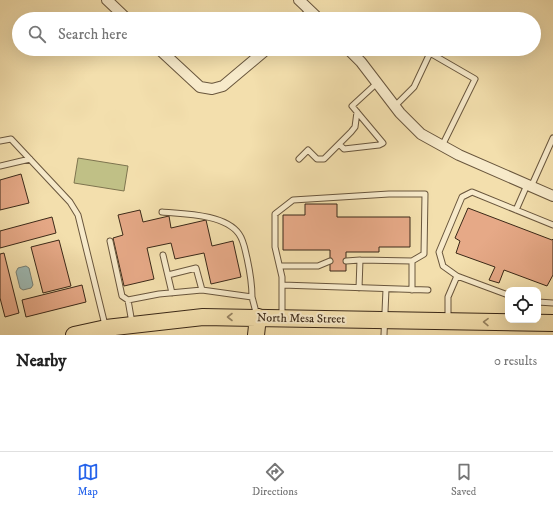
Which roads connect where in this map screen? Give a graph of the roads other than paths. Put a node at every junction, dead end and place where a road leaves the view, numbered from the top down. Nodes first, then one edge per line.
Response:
1 (107, 0) edge
2 (299, 0) edge
3 (120, 12) edge
4 (312, 12) edge
5 (167, 56) edge
6 (259, 56) edge
7 (354, 56) edge
8 (429, 56) edge
9 (435, 56) edge
10 (377, 84) junction
11 (394, 106) junction
12 (357, 112) junction
13 (553, 138) edge
14 (0, 141) edge
15 (339, 144) junction
16 (442, 146) junction
17 (30, 159) junction
18 (299, 159) dead end
19 (0, 166) edge
20 (529, 186) junction
21 (553, 196) edge
22 (516, 210) junction
23 (162, 212) dead end
24 (553, 225) edge
25 (110, 241) dead end
26 (163, 255) dead end
27 (360, 260) junction
28 (330, 261) dead end
29 (346, 261) dead end
30 (412, 261) junction
31 (280, 266) junction
32 (168, 275) junction
33 (457, 276) junction
34 (282, 285) junction
35 (359, 288) junction
36 (386, 289) junction
37 (202, 290) junction
38 (412, 290) junction
39 (428, 290) dead end
40 (172, 293) junction
41 (505, 294) edge
42 (252, 297) junction
43 (128, 300) junction
44 (541, 302) edge
45 (553, 303) edge
46 (258, 317) junction
47 (282, 318) junction
48 (448, 321) junction
49 (553, 323) edge
50 (132, 325) junction
51 (106, 328) junction
52 (384, 328) edge
53 (74, 335) edge
54 (256, 335) edge

1 - 3 street
2 - 4 street
5 - 6 street
7 - 10 street
8 - 11 lane
9 - 16 lane
10 - 11 street
10 - 12 lane
11 - 16 street
12 - 15 lane
12 - 15 lane
13 - 20 lane
14 - 17 lane
15 - 18 lane
16 - 20 street
17 - 19 lane
17 - 51 lane
20 - 21 street
20 - 22 lane
22 - 24 lane
22 - 33 lane
23 - 42 lane
25 - 43 lane
26 - 32 lane
27 - 29 lane
27 - 30 lane
27 - 35 lane
28 - 31 lane
30 - 31 lane
30 - 38 lane
31 - 34 lane
32 - 37 lane
32 - 40 lane
33 - 41 lane
33 - 48 lane
34 - 35 lane
34 - 47 lane
35 - 36 lane
36 - 38 lane
36 - 52 lane
37 - 40 lane
37 - 42 lane
38 - 39 lane
40 - 43 lane
42 - 46 lane
43 - 50 lane
44 - 45 lane
46 - 47 main road, North Mesa Street
46 -> 50 main road, North Mesa Street
46 - 54 main road
47 - 52 main road, North Mesa Street
49 -> 48 main road, North Mesa Street
48 - 52 main road, North Mesa Street
50 - 51 main road, North Mesa Street
51 - 53 main road, North Mesa Street

